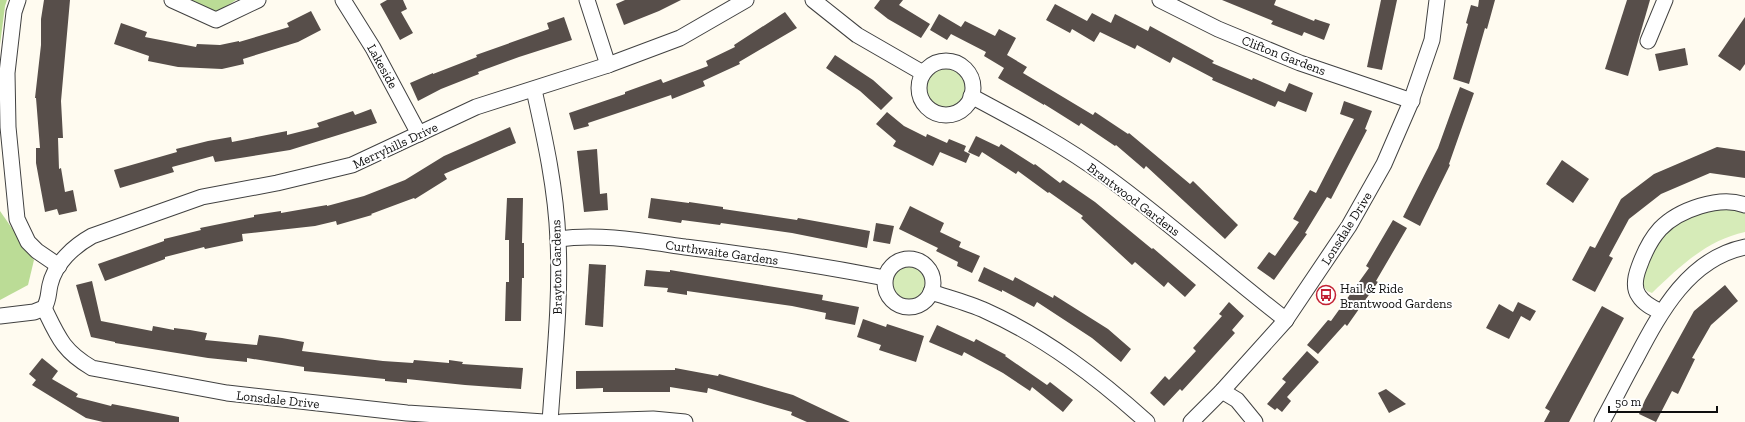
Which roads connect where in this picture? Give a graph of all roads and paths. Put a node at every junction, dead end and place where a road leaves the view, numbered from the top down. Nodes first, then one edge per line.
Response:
1 (172, 0) edge
2 (258, 0) edge
3 (343, 0) edge
4 (587, 0) edge
5 (746, 0) edge
6 (813, 0) edge
7 (1160, 0) edge
8 (1437, 0) edge
9 (1666, 0) edge
10 (16, 6) edge
11 (1648, 41) dead end
12 (608, 65) junction
13 (923, 73) junction
14 (534, 90) junction
15 (971, 96) junction
16 (1412, 101) junction
17 (420, 134) junction
18 (1745, 205) edge
19 (558, 239) junction
20 (1745, 247) edge
21 (59, 266) junction
22 (885, 278) junction
23 (931, 292) junction
24 (44, 308) junction
25 (1661, 312) junction
26 (0, 316) edge
27 (1286, 320) junction
28 (1222, 391) junction
29 (544, 422) edge
30 (550, 422) edge
31 (560, 422) edge
32 (685, 422) edge
33 (1147, 422) edge
34 (1191, 422) edge
35 (1255, 422) edge
36 (1602, 422) edge

1 - 2 street
3 - 17 street, Lakeside
4 - 12 street
5 - 12 street, Merryhills Drive
6 - 13 street
7 - 16 street, Clifton Gardens
8 - 16 street, Lonsdale Drive
9 - 11 street
10 - 21 street
12 - 14 street, Merryhills Drive
13 - 15 street
13 - 15 street
14 - 17 street, Merryhills Drive
14 - 19 street, Brayton Gardens
15 - 27 street, Brantwood Gardens
16 - 27 street, Lonsdale Drive
17 - 21 street, Merryhills Drive
18 - 25 street
19 - 22 street, Curthwaite Gardens
19 - 30 street, Brayton Gardens
20 - 25 street
21 - 24 street, Merryhills Drive
22 - 23 street
22 - 23 street
23 - 33 street
24 - 26 street
24 - 29 street, Lonsdale Drive
25 - 36 street
27 - 28 street, Lonsdale Drive
28 - 34 street, Lonsdale Drive
28 - 35 street
31 - 32 street

